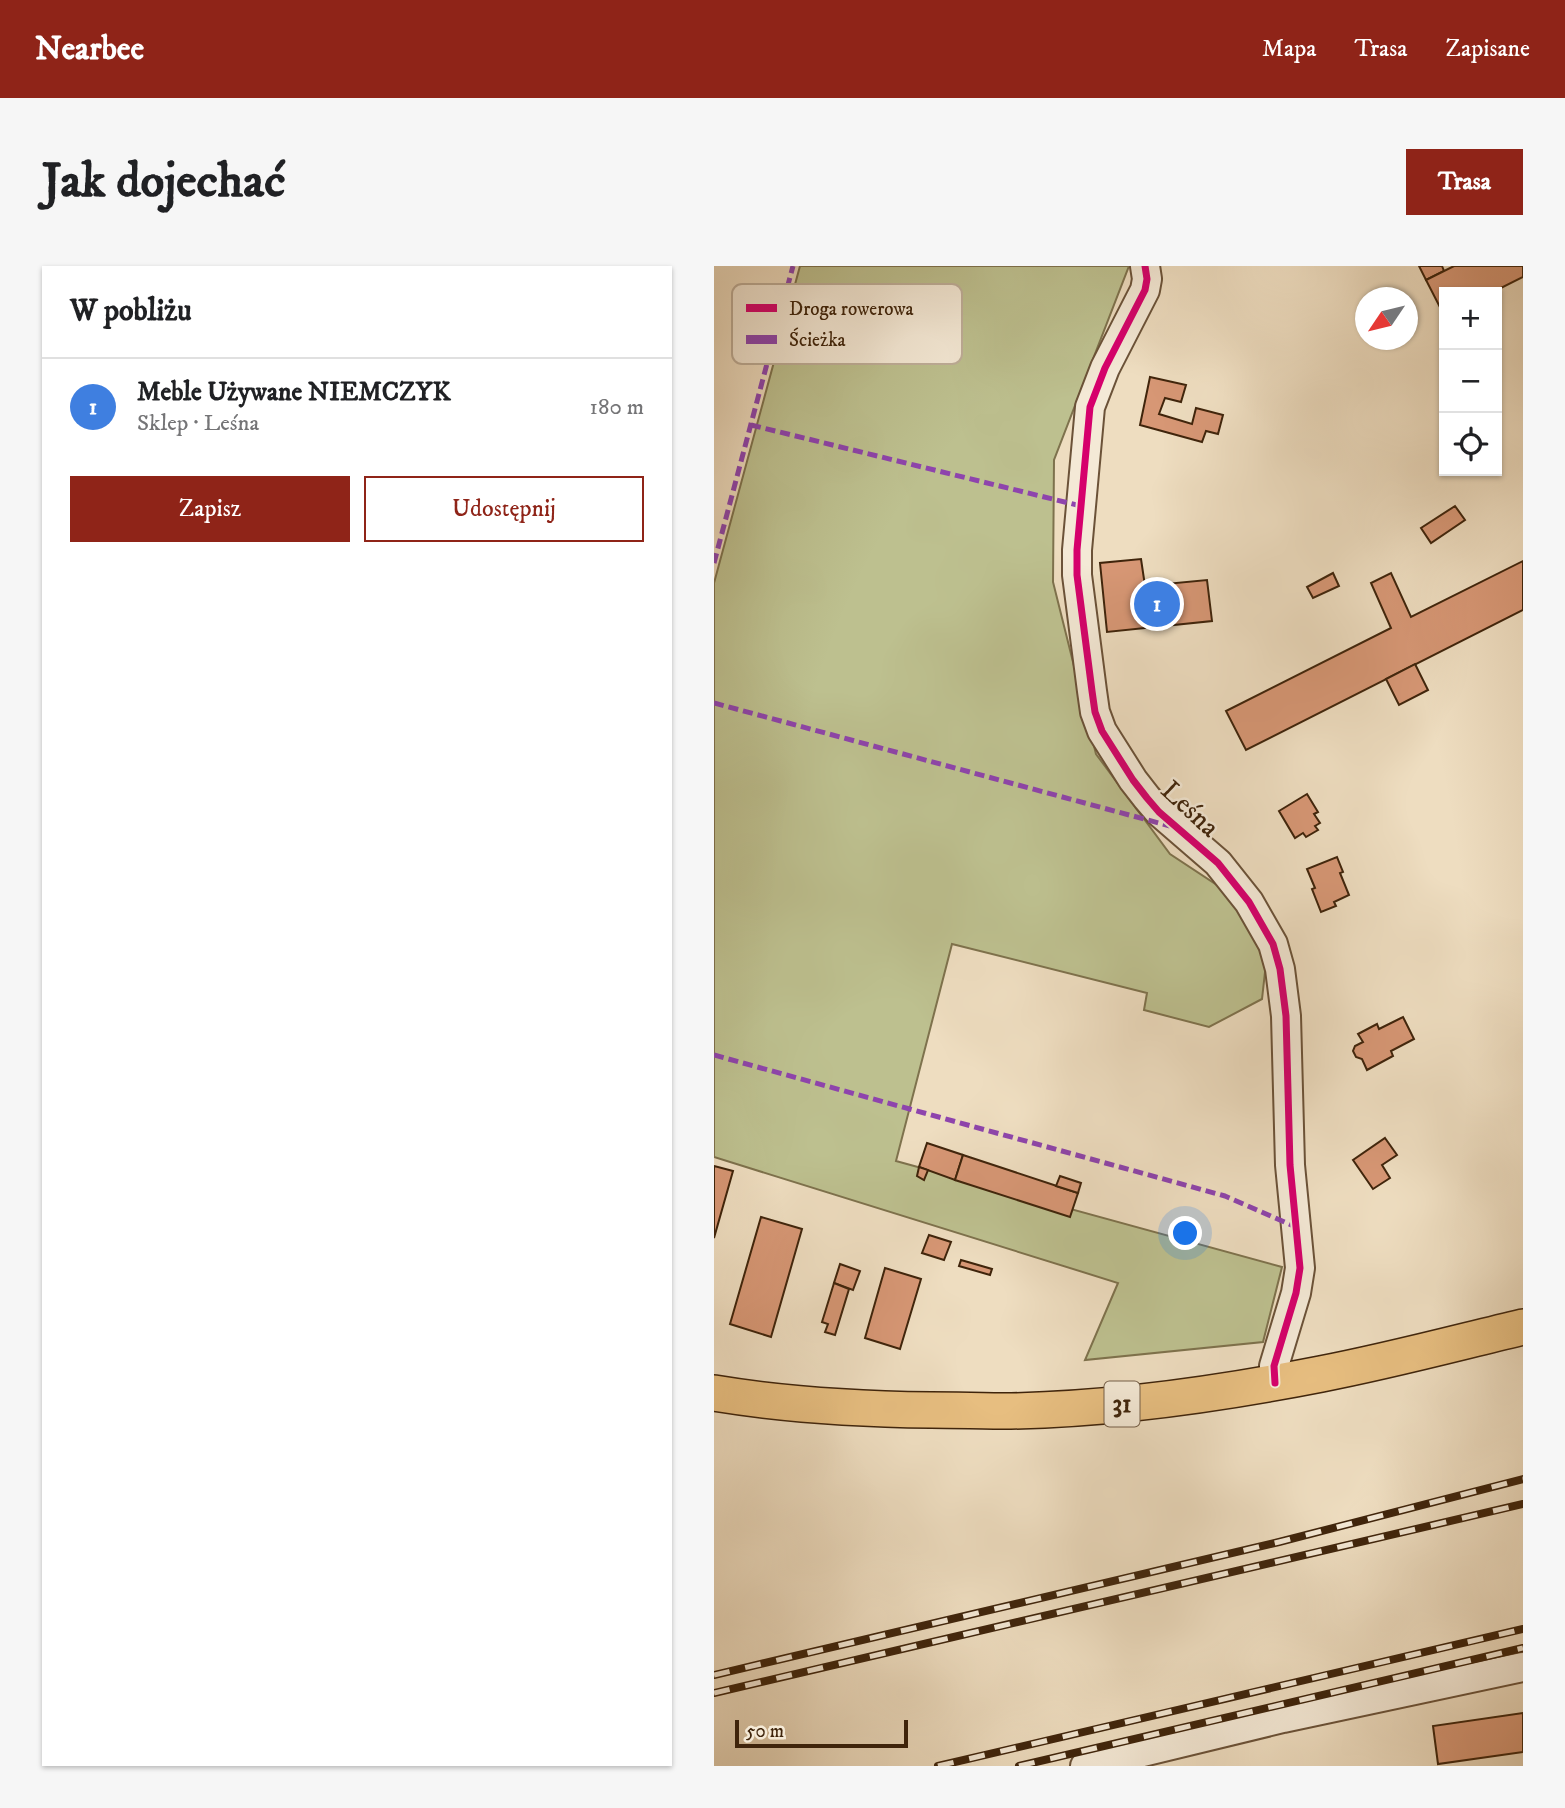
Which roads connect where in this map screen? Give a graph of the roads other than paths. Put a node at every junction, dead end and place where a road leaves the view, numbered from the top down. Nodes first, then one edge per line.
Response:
1 (1145, 266) edge
2 (1523, 1327) edge
3 (1275, 1383) junction
4 (714, 1393) edge
5 (1523, 1667) edge
6 (1085, 1766) edge

1 - 3 street, Leśna
2 - 3 main road, 31
3 - 4 main road, 31
5 - 6 street

